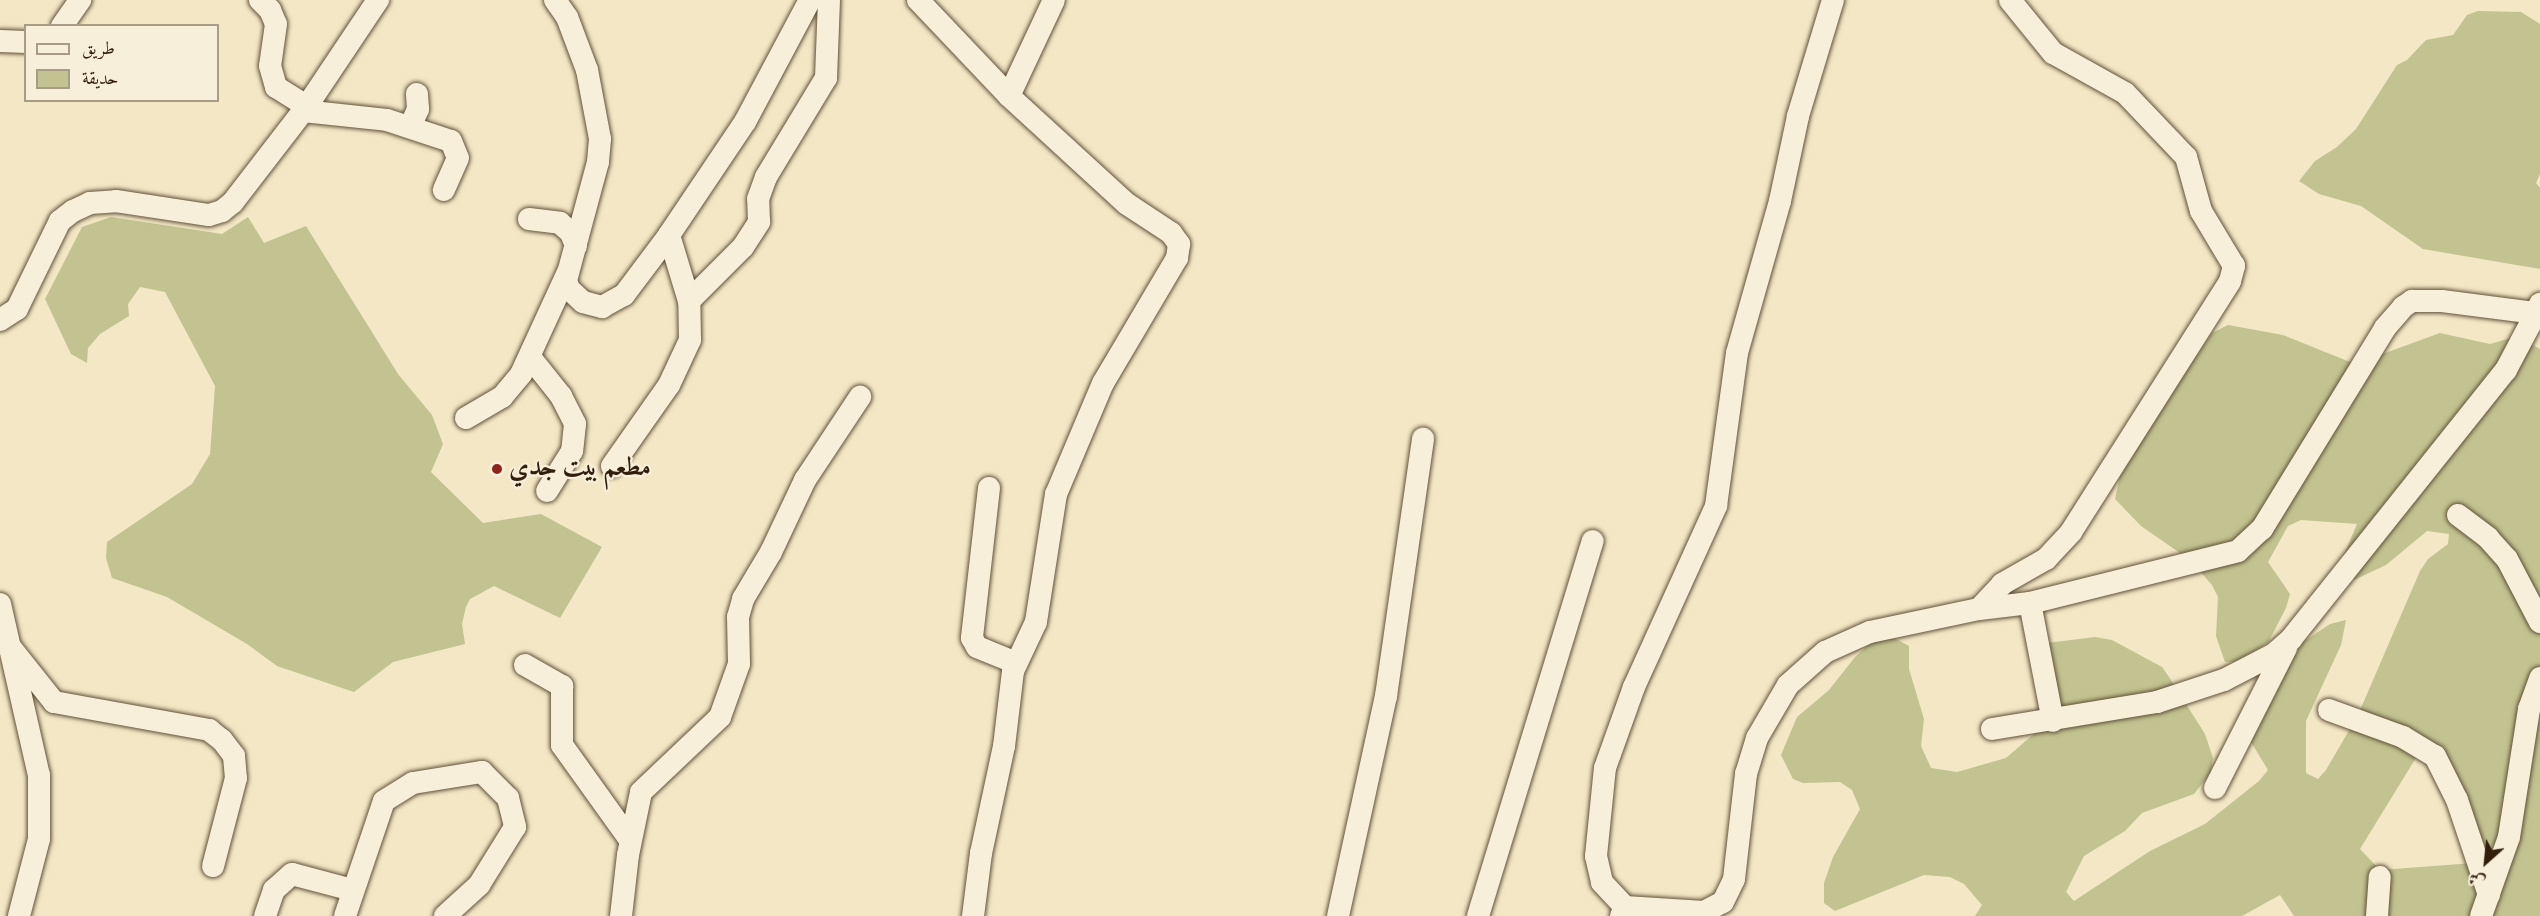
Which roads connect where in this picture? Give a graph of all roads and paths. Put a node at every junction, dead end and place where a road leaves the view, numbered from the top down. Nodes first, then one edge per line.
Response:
1 (80, 0) edge
2 (378, 0) edge
3 (555, 0) edge
4 (810, 0) edge
5 (828, 0) edge
6 (918, 0) edge
7 (1054, 0) edge
8 (1833, 0) edge
9 (2010, 0) edge
10 (263, 1) edge
11 (63, 24) edge
12 (0, 41) edge
13 (24, 42) edge
14 (417, 94) dead end
15 (1009, 96) junction
16 (305, 108) junction
17 (410, 127) junction
18 (444, 190) dead end
19 (529, 219) dead end
20 (669, 235) junction
21 (576, 246) junction
22 (568, 272) junction
23 (689, 302) junction
24 (2538, 309) edge
25 (0, 320) edge
26 (530, 357) junction
27 (860, 397) dead end
28 (466, 418) dead end
29 (1424, 439) dead end
30 (612, 466) dead end
31 (989, 488) dead end
32 (547, 491) dead end
33 (2458, 515) dead end
34 (1593, 541) dead end
35 (2030, 603) junction
36 (0, 604) edge
37 (1979, 609) junction
38 (2540, 622) edge
39 (2291, 639) junction
40 (11, 648) junction
41 (1016, 663) junction
42 (525, 664) dead end
43 (2540, 678) edge
44 (2329, 710) dead end
45 (2053, 721) junction
46 (1992, 729) dead end
47 (2215, 788) dead end
48 (630, 840) junction
49 (213, 866) dead end
50 (2380, 877) dead end
51 (352, 890) junction
52 (2489, 895) junction
53 (1623, 911) edge
54 (19, 916) edge
55 (265, 916) edge
56 (345, 916) edge
57 (445, 916) edge
58 (621, 916) edge
59 (973, 916) edge
60 (1338, 916) edge
61 (1478, 916) edge
62 (2377, 916) edge
63 (2481, 916) edge

1 - 11 street
2 - 16 street
3 - 21 street
4 - 20 street
5 - 23 street
6 - 15 street
7 - 15 street
8 - 53 street
9 - 37 street
10 - 16 street
12 - 13 street
14 - 17 street
15 - 41 street
16 - 17 street
16 - 25 street
17 - 18 street
19 - 21 street
20 - 22 street
20 - 23 street
21 - 22 street
22 - 26 street
23 - 30 street
24 - 35 street
24 - 39 street
26 - 28 street
26 - 32 street
27 - 48 street
29 - 60 street
31 - 41 street
33 - 38 street
34 - 61 street
35 - 37 street
35 - 45 street
36 - 40 street
37 - 53 street
39 - 45 street
39 - 47 street
40 - 49 street
40 - 54 street
41 - 59 street
42 - 48 street
43 - 52 street
44 - 52 street
45 - 46 street
48 - 58 street
50 - 62 street
51 - 55 street
51 - 56 street
51 - 57 street
52 - 63 street

